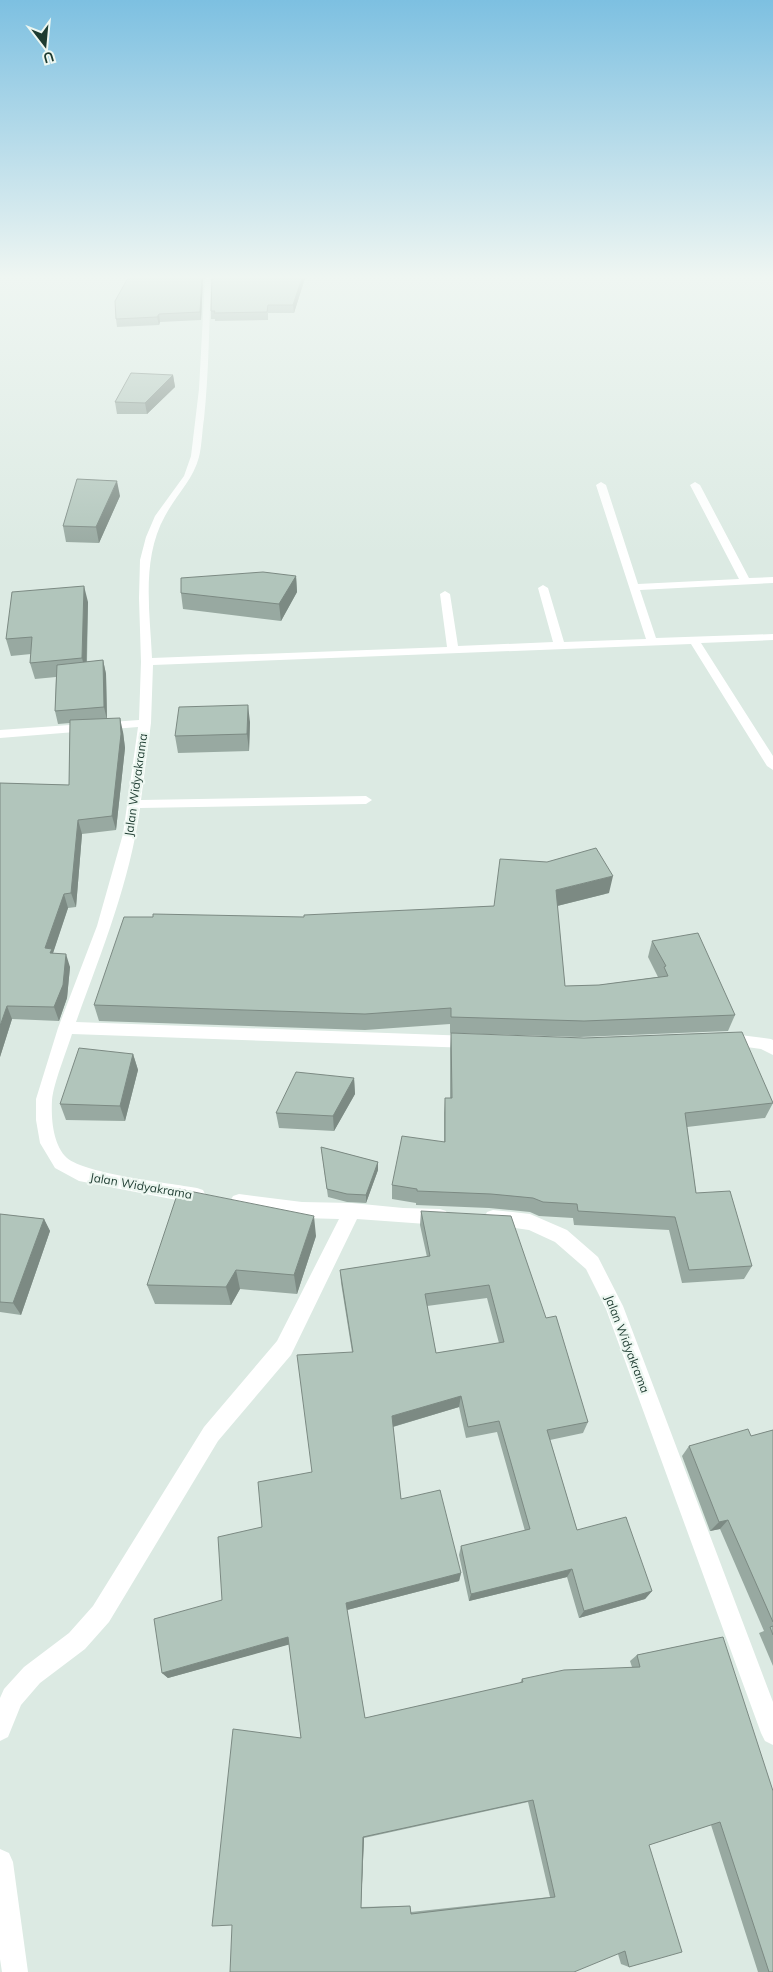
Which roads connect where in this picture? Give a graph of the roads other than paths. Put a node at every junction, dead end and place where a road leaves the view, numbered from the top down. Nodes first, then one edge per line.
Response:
1 (204, 370) edge
2 (601, 485) dead end
3 (695, 485) dead end
4 (773, 580) edge
5 (745, 581) junction
6 (634, 587) junction
7 (543, 588) dead end
8 (445, 594) dead end
9 (773, 637) edge
10 (694, 640) junction
11 (652, 642) junction
12 (559, 645) junction
13 (453, 650) junction
14 (147, 662) junction
15 (145, 724) junction
16 (0, 734) edge
17 (773, 766) edge
18 (366, 800) dead end
19 (136, 804) junction
20 (66, 1028) junction
21 (709, 1040) edge
22 (484, 1042) edge
23 (773, 1049) edge
24 (208, 1198) edge
25 (228, 1201) edge
26 (352, 1211) junction
27 (451, 1217) edge
28 (480, 1218) edge
29 (0, 1729) edge
30 (773, 1734) edge
31 (0, 1862) edge
32 (15, 1972) edge

1 - 14 street, Jalan Widyakrama
2 - 6 street
3 - 5 street
4 - 5 street
5 - 6 street
6 - 11 street
7 - 12 street
8 - 13 street
9 - 10 street
10 - 11 street
10 - 17 street
11 - 12 street
12 - 13 street
13 - 14 street
14 - 15 street, Jalan Widyakrama
15 - 16 street
15 - 19 street, Jalan Widyakrama
18 - 19 street
19 - 20 street, Jalan Widyakrama
20 - 22 street
20 - 24 street, Jalan Widyakrama
21 - 23 street
25 - 26 street
26 - 27 street
26 - 29 street
28 - 30 street, Jalan Widyakrama
31 - 32 street

